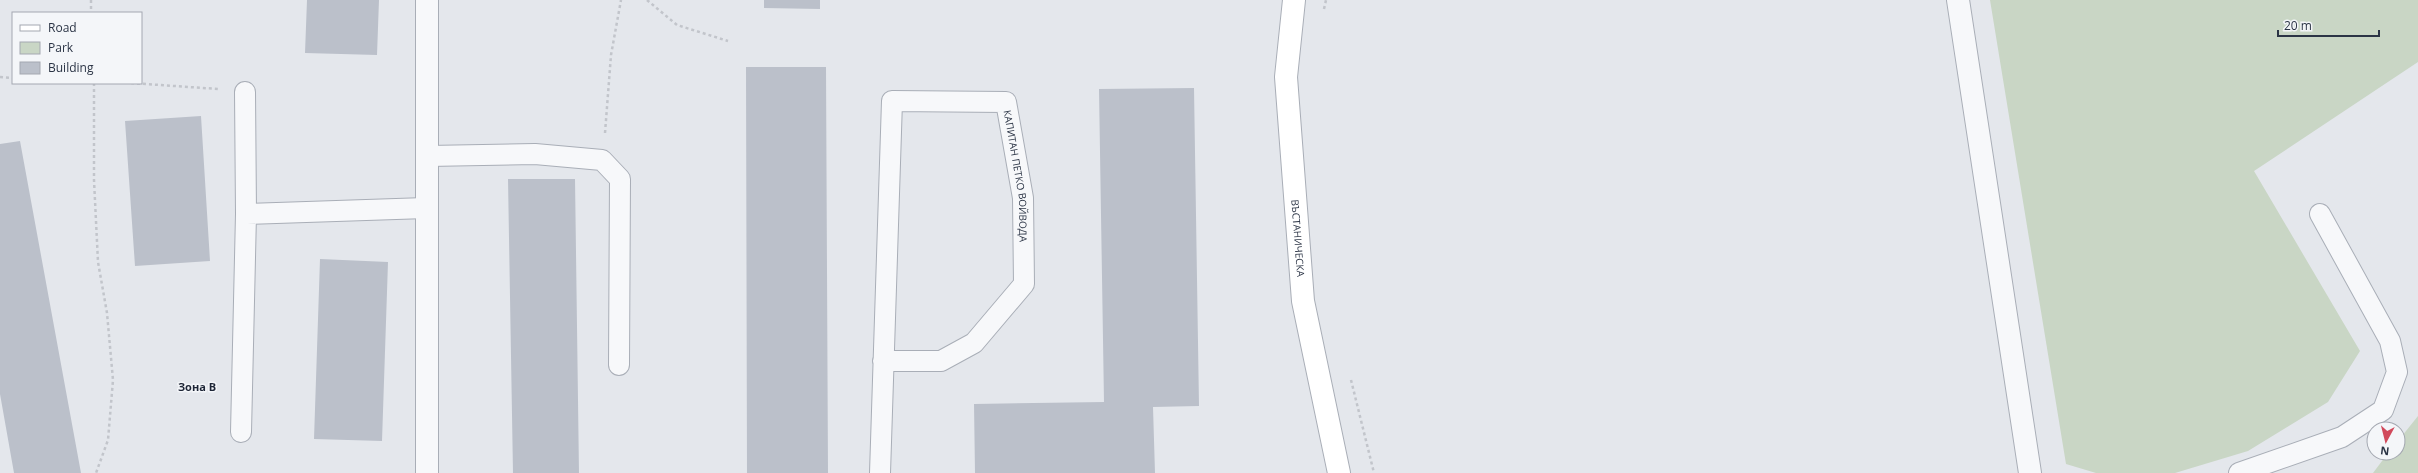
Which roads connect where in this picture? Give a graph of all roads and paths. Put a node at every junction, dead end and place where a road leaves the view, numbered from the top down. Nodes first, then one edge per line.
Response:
1 (91, 0) edge
2 (427, 0) edge
3 (621, 0) edge
4 (647, 0) edge
5 (1294, 0) edge
6 (1326, 0) edge
7 (1958, 0) edge
8 (92, 12) edge
9 (1323, 15) dead end
10 (728, 40) dead end
11 (0, 77) edge
12 (12, 78) edge
13 (94, 84) edge
14 (142, 84) edge
15 (245, 92) joint
16 (428, 156) junction
17 (602, 160) junction
18 (426, 208) junction
19 (246, 214) junction
20 (2320, 214) dead end
21 (883, 361) junction
22 (619, 365) dead end
23 (1350, 374) dead end
24 (241, 432) dead end
25 (96, 473) edge
26 (427, 473) edge
27 (880, 473) edge
28 (1340, 473) edge
29 (1374, 473) edge
30 (2030, 473) edge
31 (2239, 473) edge

1 - 8 path
2 - 16 street
3 - 17 path
4 - 10 path
5 - 28 main road, ВЪСТАНИЧЕСКА
6 - 9 path
7 - 30 street
11 - 12 path
13 - 25 path
14 - 15 path
15 - 19 lane
16 - 17 lane
16 - 18 street
17 - 22 lane
18 - 19 lane
18 - 26 street
19 - 24 lane
20 - 31 lane
21 - 21 lane, КАПИТАН ПЕТКО ВОЙВОДА
21 - 27 lane, КАПИТАН ПЕТКО ВОЙВОДА
23 - 29 path

